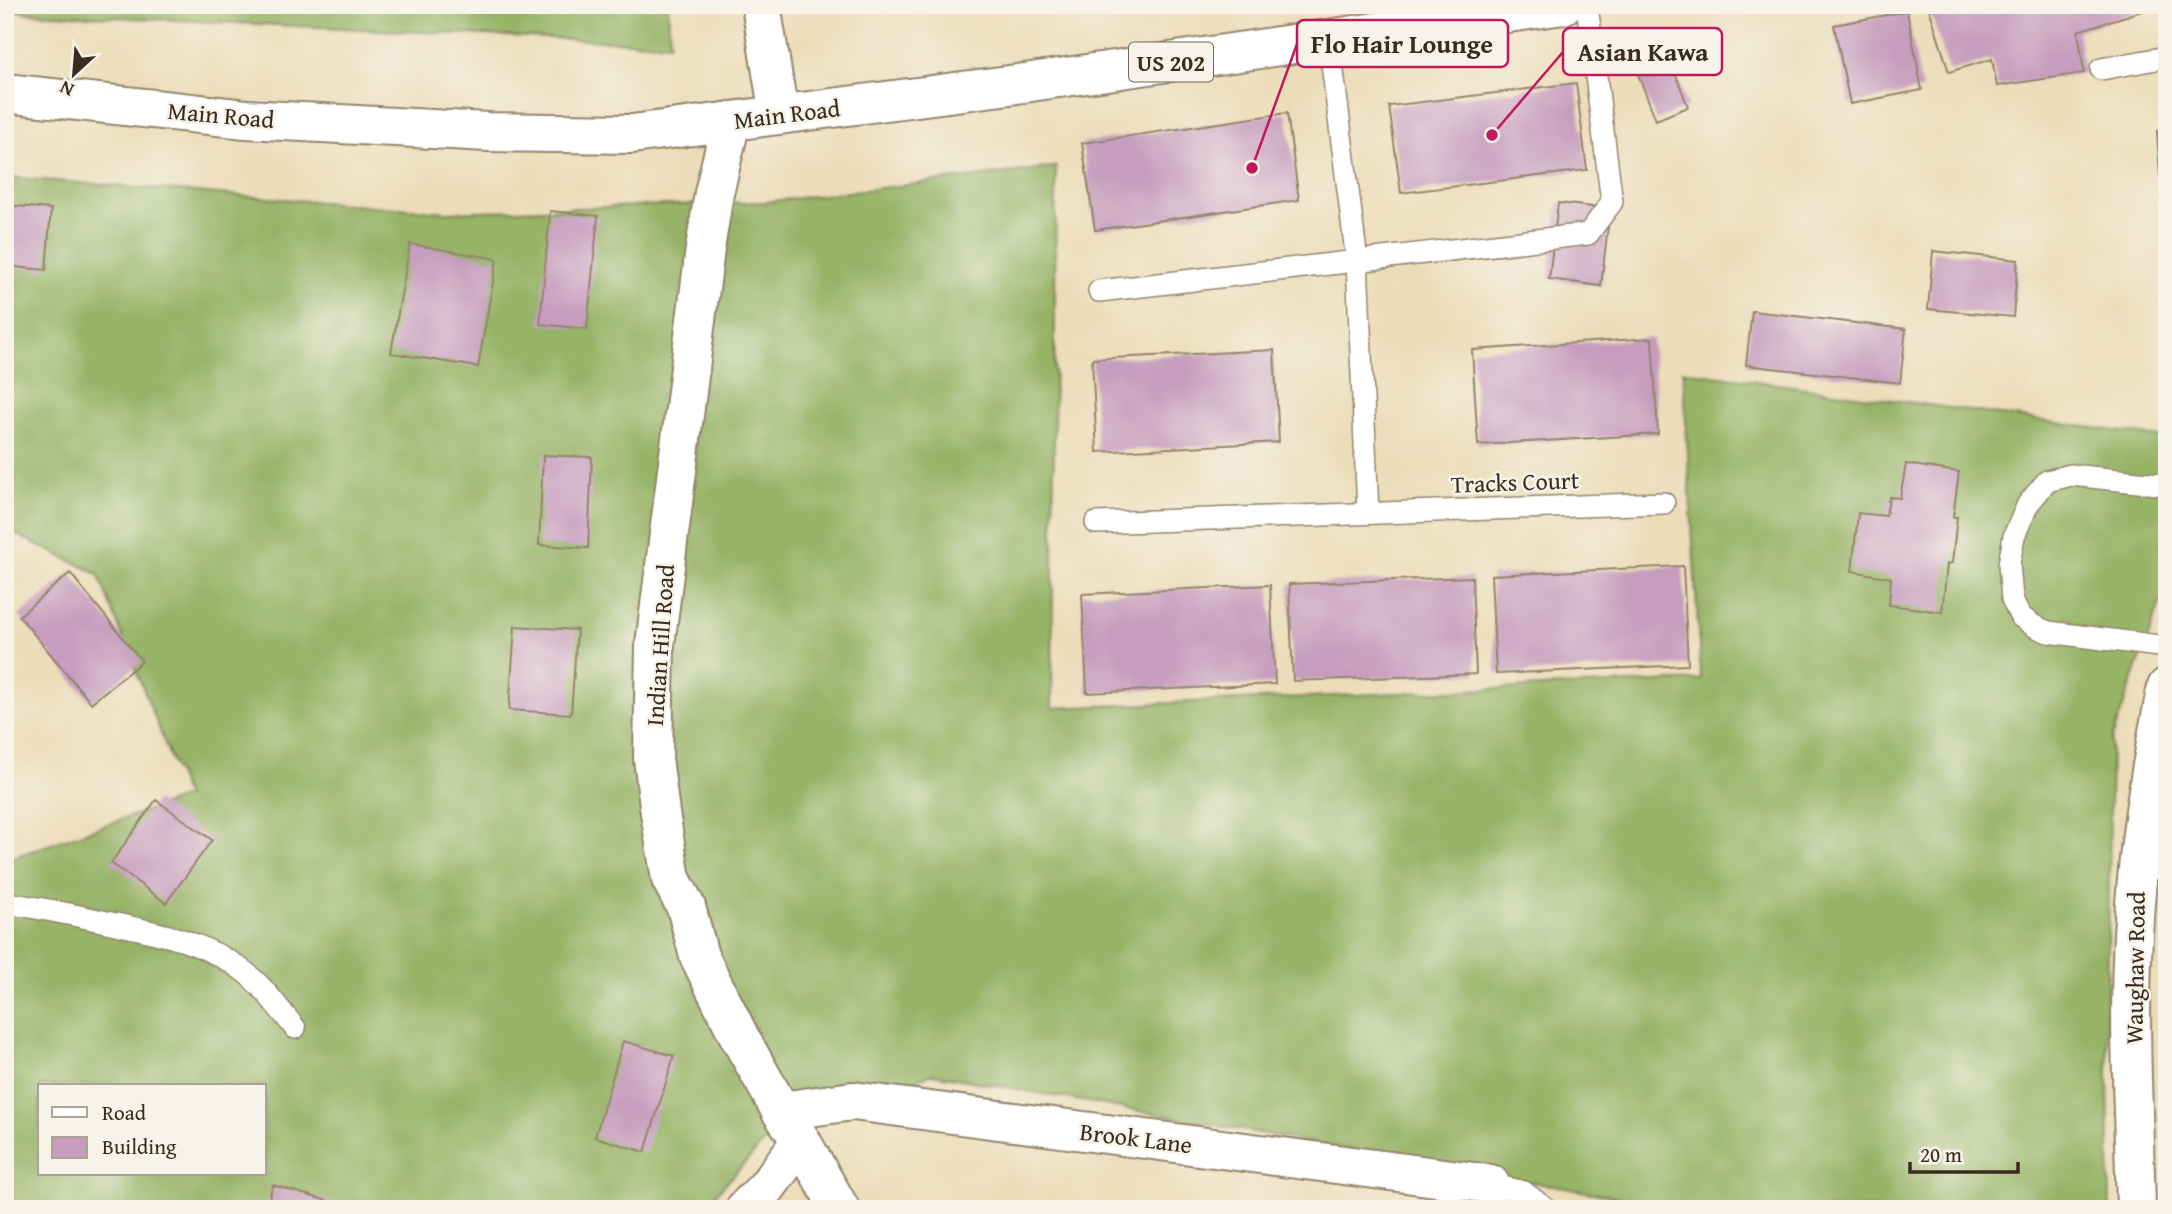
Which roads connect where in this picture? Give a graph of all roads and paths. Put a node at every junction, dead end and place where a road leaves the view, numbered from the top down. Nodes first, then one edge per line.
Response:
1 (761, 5) edge
2 (1561, 5) edge
3 (1587, 5) edge
4 (1329, 40) junction
5 (2167, 57) edge
6 (2101, 69) dead end
7 (5, 93) edge
8 (779, 115) junction
9 (731, 121) junction
10 (1357, 261) junction
11 (1099, 291) dead end
12 (2167, 485) edge
13 (1664, 503) dead end
14 (1368, 513) junction
15 (1096, 523) dead end
16 (2167, 647) edge
17 (2167, 687) edge
18 (5, 903) edge
19 (295, 1028) dead end
20 (791, 1126) junction
21 (1490, 1184) joint
22 (745, 1209) edge
23 (840, 1209) edge
24 (1546, 1209) edge
25 (2136, 1209) edge

1 - 8 street
2 - 4 street, Main Road / US 202
3 - 10 lane
4 - 8 street, Main Road / US 202
4 - 10 lane
5 - 6 lane
7 - 9 street, Main Road
8 - 9 street, Main Road
9 - 20 street, Indian Hill Road
10 - 11 lane
10 - 14 lane
12 - 16 lane
13 - 14 lane, Tracks Court
14 - 15 lane, Tracks Court
17 - 25 street, Waughaw Road
18 - 19 lane
20 - 21 street, Brook Lane
20 - 22 street
20 - 23 street, Indian Hill Road
21 - 24 lane

